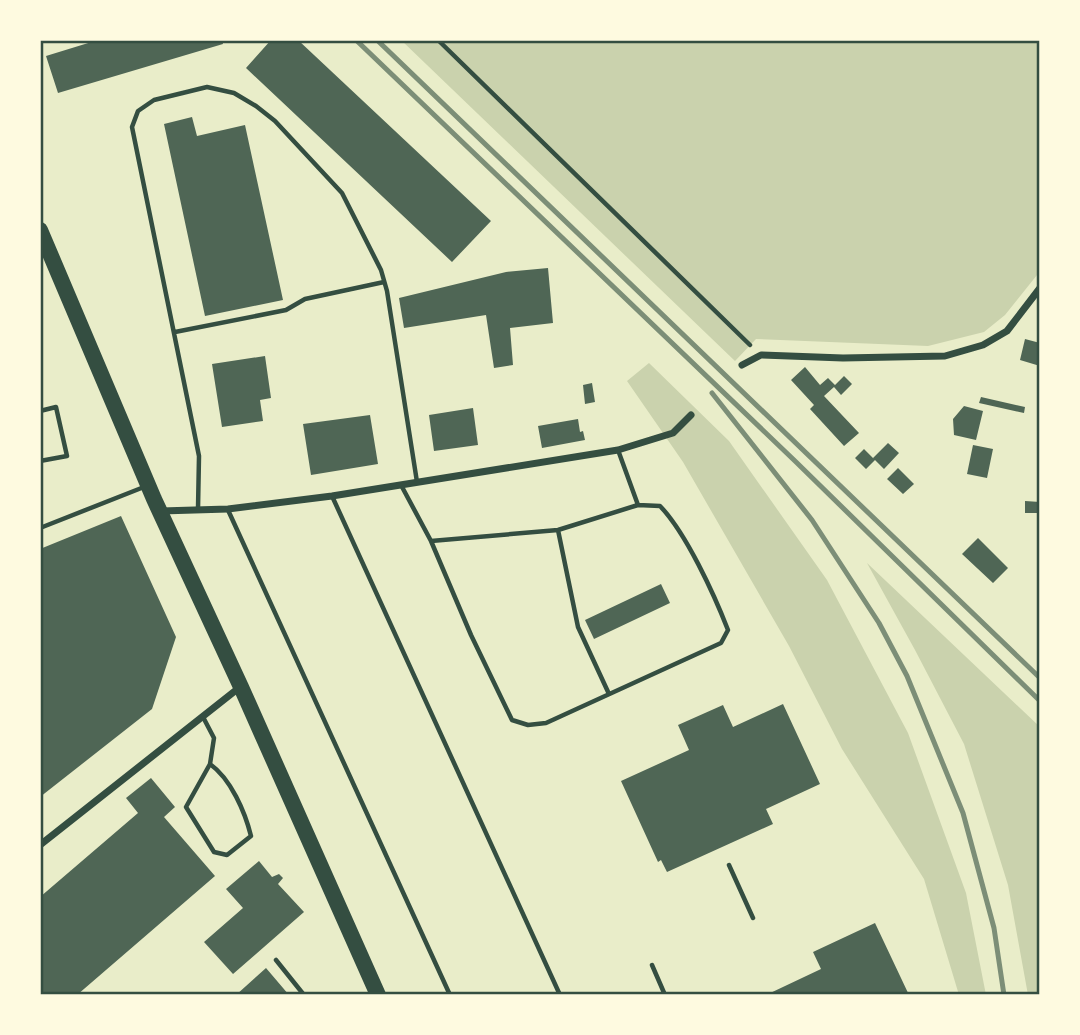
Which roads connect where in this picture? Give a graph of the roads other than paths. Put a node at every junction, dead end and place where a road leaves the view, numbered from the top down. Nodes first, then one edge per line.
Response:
1 (40, 230) edge
2 (44, 249) edge
3 (384, 282) junction
4 (1040, 288) edge
5 (175, 332) junction
6 (742, 365) dead end
7 (40, 411) edge
8 (691, 415) dead end
9 (618, 450) junction
10 (40, 461) edge
11 (418, 483) junction
12 (148, 485) junction
13 (401, 485) junction
14 (332, 496) junction
15 (638, 505) junction
16 (198, 509) junction
17 (228, 509) junction
18 (160, 511) junction
19 (40, 528) edge
20 (558, 530) junction
21 (431, 541) junction
22 (241, 687) junction
23 (609, 694) junction
24 (203, 717) junction
25 (210, 764) junction
26 (40, 845) edge
27 (276, 960) dead end
28 (652, 965) dead end
29 (303, 995) edge
30 (378, 995) edge
31 (450, 995) edge
32 (560, 995) edge
33 (666, 995) edge

1 - 2 main road
2 - 12 main road
3 - 5 lane
3 - 5 lane
3 - 11 lane
4 - 6 street
5 - 16 lane
7 - 10 lane
8 - 9 street
9 - 11 street
9 - 15 lane
11 - 13 street
12 - 18 main road
12 - 19 lane
13 - 14 street
13 - 21 lane
14 - 17 street
14 - 32 lane
15 - 20 lane
15 - 23 lane
16 - 17 street
16 - 18 street
17 - 31 lane
18 - 22 main road
20 - 21 lane
20 - 23 lane
21 - 23 lane
22 - 24 street
22 - 30 main road
24 - 25 lane
24 - 26 street
25 - 25 lane
27 - 29 lane
28 - 33 lane

